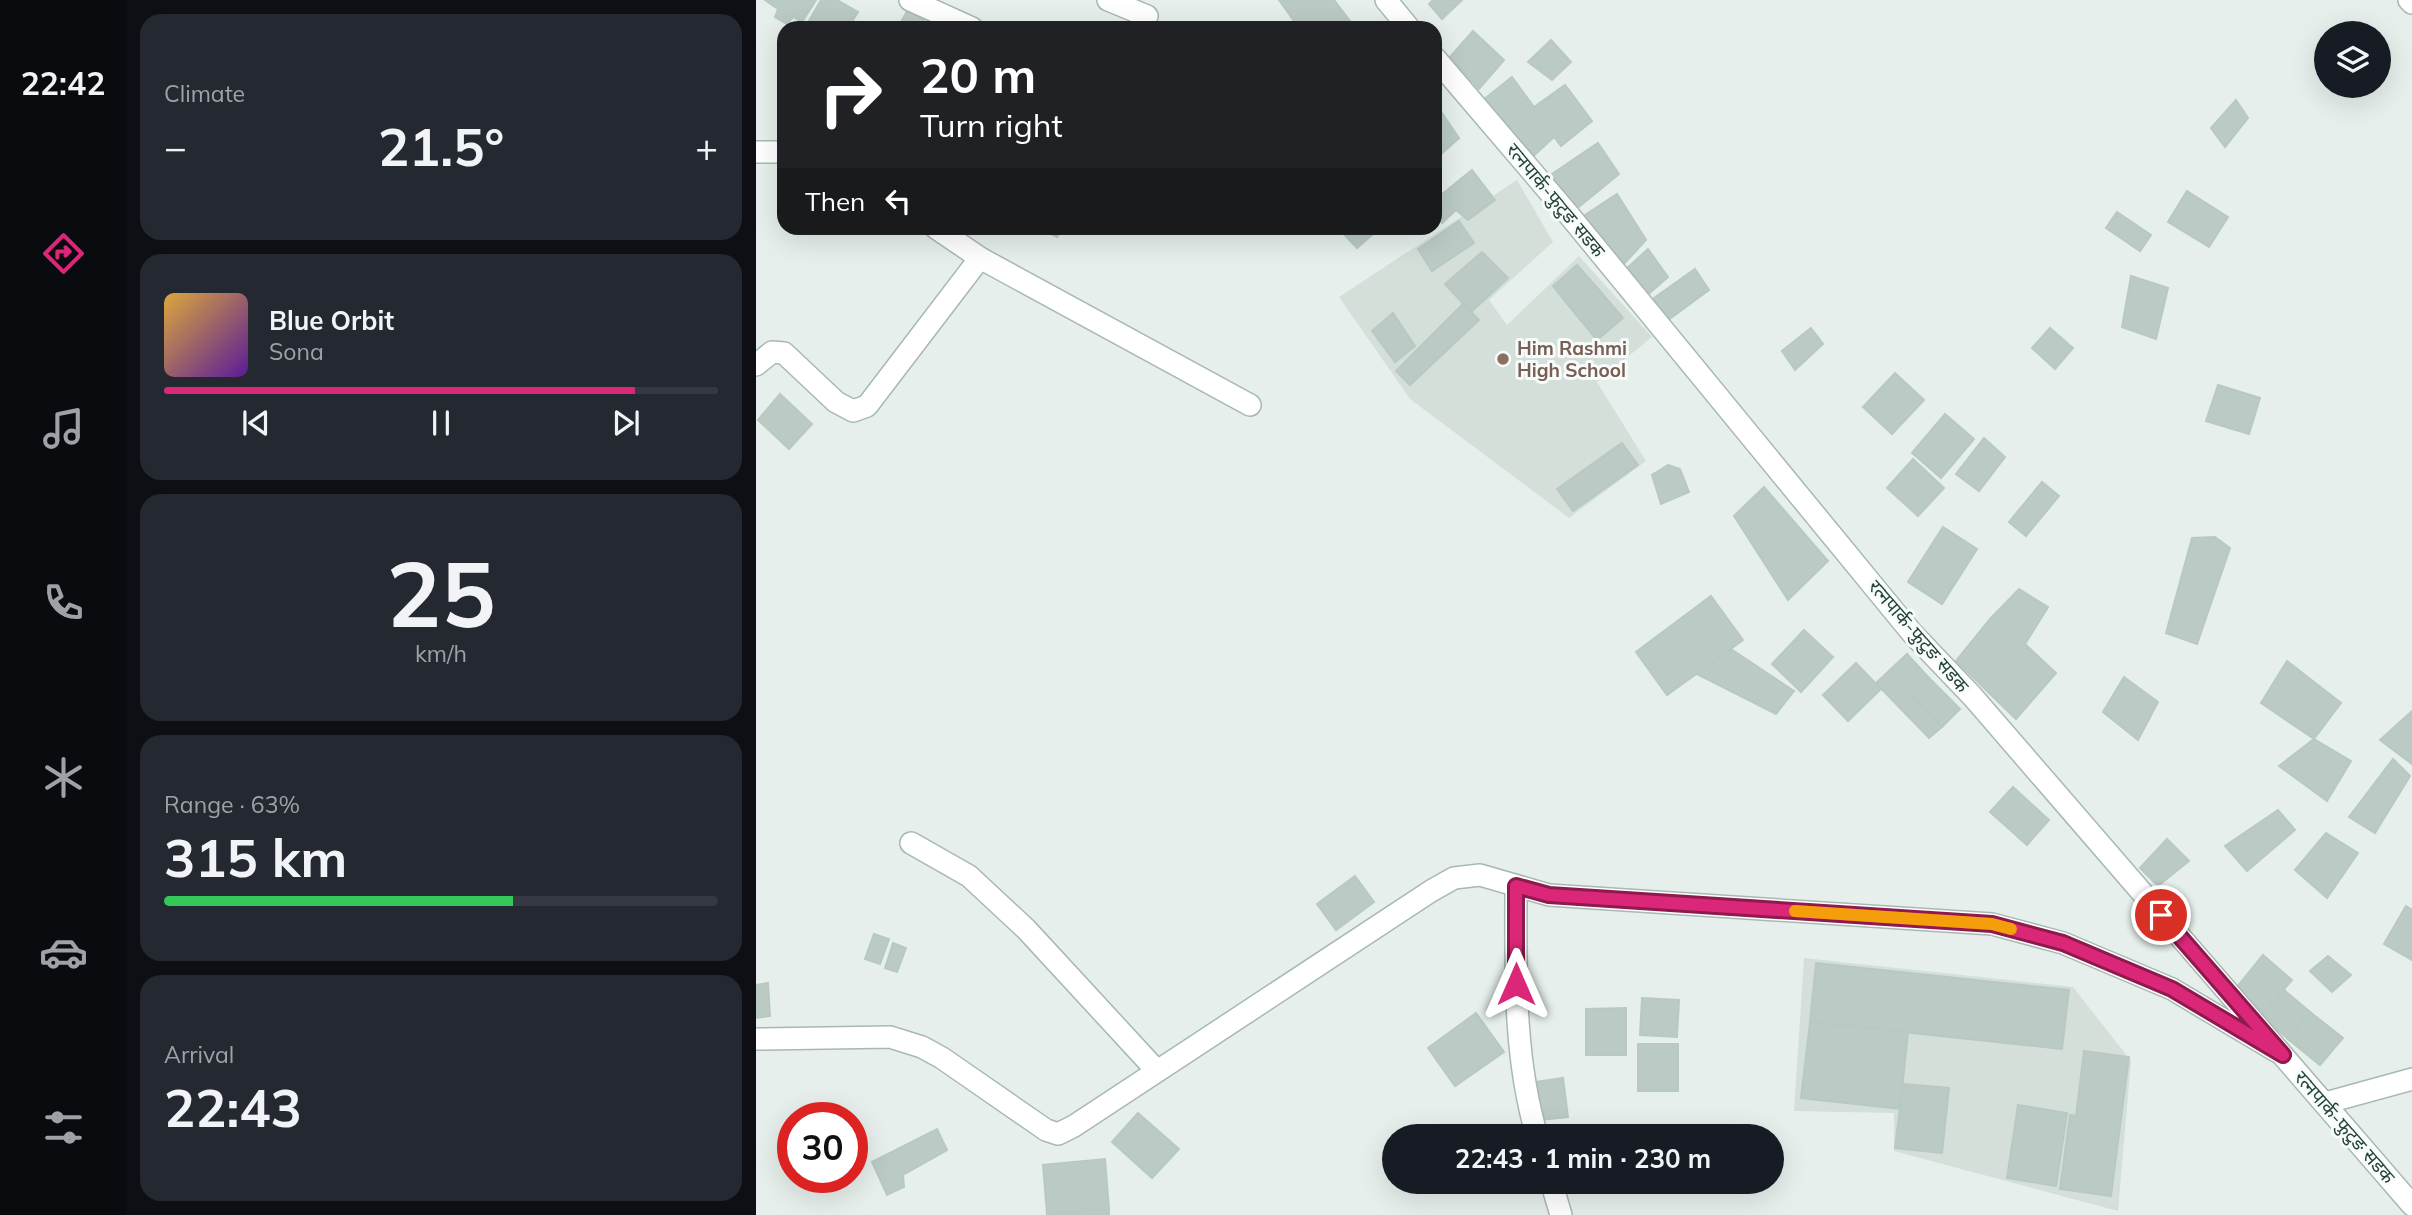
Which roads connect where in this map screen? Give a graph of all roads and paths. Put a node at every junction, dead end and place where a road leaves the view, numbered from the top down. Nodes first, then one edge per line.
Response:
1 (910, 0) edge
2 (1108, 0) edge
3 (1386, 0) edge
4 (1149, 15) edge
5 (956, 21) edge
6 (1403, 21) edge
7 (1442, 66) edge
8 (756, 152) edge
9 (777, 152) edge
10 (946, 235) edge
11 (980, 258) junction
12 (756, 365) edge
13 (1250, 405) dead end
14 (911, 843) dead end
15 (1516, 886) junction
16 (756, 1039) edge
17 (2283, 1055) junction
18 (1157, 1071) junction
19 (2412, 1079) edge
20 (2325, 1103) junction
21 (1533, 1124) edge
22 (1555, 1194) edge
23 (2412, 1205) edge
24 (1561, 1215) edge

1 - 5 street
2 - 4 street
3 - 6 street
7 - 17 street, रत्नपार्क-फुटुङ सडक
8 - 9 street
10 - 11 street
11 - 12 street
11 - 13 street
14 - 18 street
15 - 17 street
15 - 18 street
15 - 21 street
16 - 18 street
17 - 20 street, रत्नपार्क-फुटुङ सडक
19 - 20 street
20 - 23 street, रत्नपार्क-फुटुङ सडक
22 - 24 street

